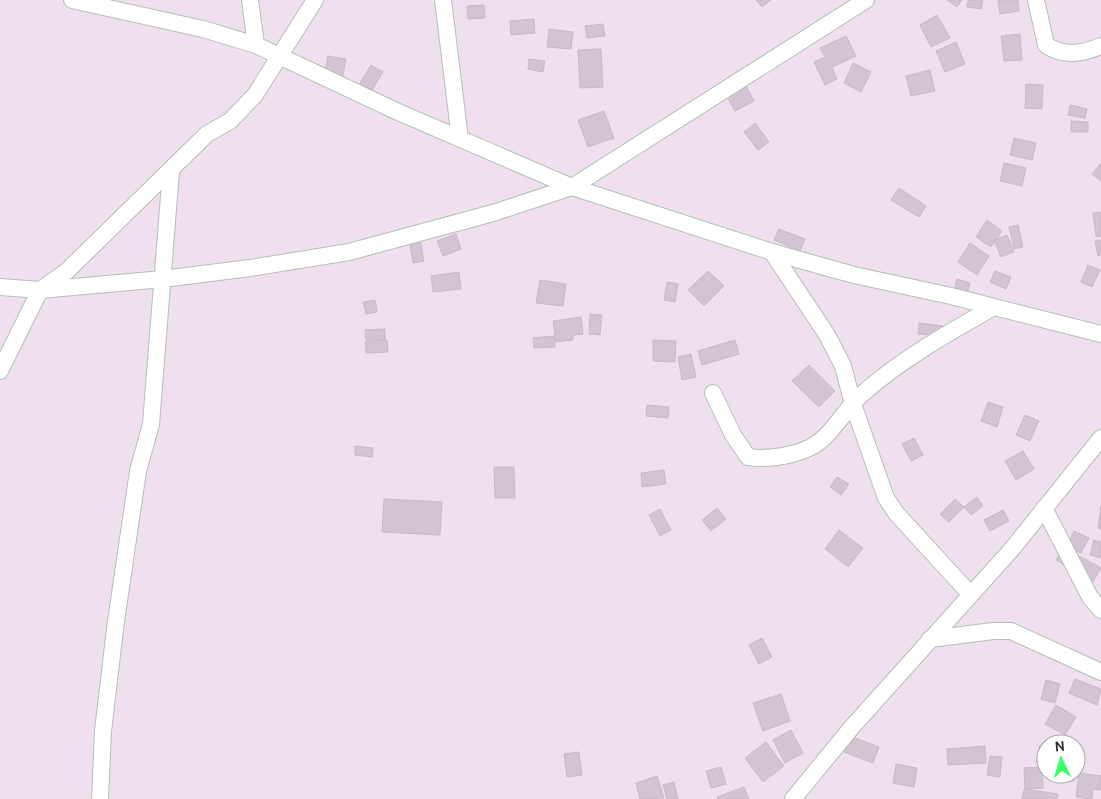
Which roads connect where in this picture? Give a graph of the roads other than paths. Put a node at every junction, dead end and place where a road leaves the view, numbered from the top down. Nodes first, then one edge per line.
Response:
1 (72, 0) edge
2 (250, 0) edge
3 (315, 0) edge
4 (443, 0) edge
5 (866, 0) edge
6 (1036, 0) edge
7 (256, 45) junction
8 (1101, 46) edge
9 (281, 56) junction
10 (460, 139) junction
11 (171, 171) junction
12 (572, 187) junction
13 (772, 252) junction
14 (162, 279) junction
15 (0, 287) edge
16 (40, 290) junction
17 (994, 307) junction
18 (1101, 334) edge
19 (0, 371) edge
20 (713, 393) dead end
21 (853, 404) junction
22 (1101, 438) edge
23 (1044, 508) junction
24 (970, 594) junction
25 (1101, 610) edge
26 (930, 639) junction
27 (1101, 672) edge
28 (100, 799) edge
29 (793, 799) edge

1 - 7 street
2 - 7 street
3 - 9 street
4 - 10 street
5 - 12 street
6 - 8 street
7 - 9 street
9 - 10 street
9 - 11 street
10 - 12 street
11 - 14 street
11 - 16 street
12 - 13 street
12 - 14 street
13 - 17 street
13 - 21 street
14 - 16 street
14 - 28 street
15 - 16 street
16 - 19 street
17 - 18 street
17 - 21 street
20 - 21 street
21 - 24 street
22 - 23 street
23 - 24 street
23 - 25 street
24 - 26 street
26 - 27 street
26 - 29 street

